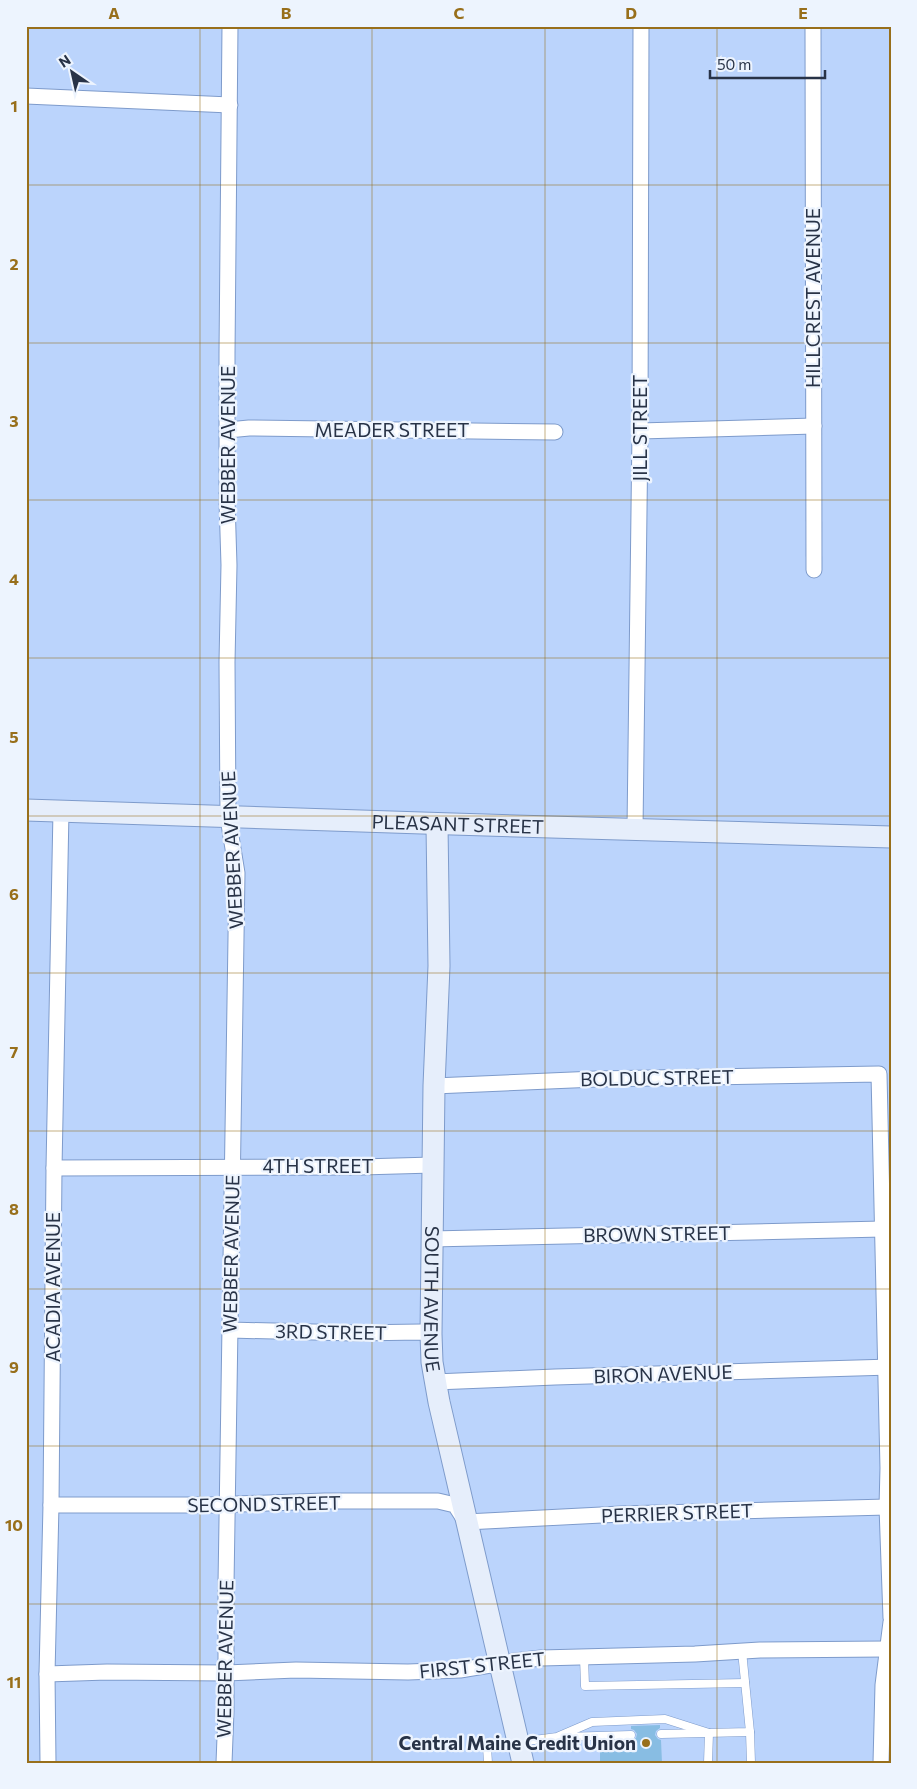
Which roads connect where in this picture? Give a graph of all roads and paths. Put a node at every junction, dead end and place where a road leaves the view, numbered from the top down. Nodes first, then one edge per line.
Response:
1 (230, 26) edge
2 (641, 26) edge
3 (813, 26) edge
4 (26, 96) edge
5 (230, 106) junction
6 (814, 426) junction
7 (228, 430) junction
8 (640, 431) junction
9 (556, 432) dead end
10 (814, 570) dead end
11 (26, 810) edge
12 (61, 811) junction
13 (228, 818) junction
14 (438, 825) junction
15 (635, 829) junction
16 (891, 838) edge
17 (434, 1086) junction
18 (433, 1165) junction
19 (233, 1167) junction
20 (54, 1168) junction
21 (883, 1229) junction
22 (431, 1239) junction
23 (230, 1330) junction
24 (431, 1334) junction
25 (888, 1367) edge
26 (435, 1382) junction
27 (228, 1504) junction
28 (51, 1505) junction
29 (887, 1507) junction
30 (466, 1522) junction
31 (891, 1618) edge
32 (891, 1622) edge
33 (886, 1649) junction
34 (742, 1651) junction
35 (584, 1657) junction
36 (499, 1664) junction
37 (48, 1674) junction
38 (226, 1674) junction
39 (745, 1683) junction
40 (750, 1732) junction
41 (709, 1733) junction
42 (661, 1734) dead end
43 (631, 1735) dead end
44 (557, 1737) junction
45 (487, 1747) dead end
46 (521, 1753) edge
47 (48, 1763) edge
48 (224, 1763) edge
49 (488, 1763) edge
50 (708, 1763) edge
51 (751, 1763) edge
52 (881, 1763) edge

1 - 5 street, WEBBER AVENUE
2 - 8 street, JILL STREET
3 - 6 street, HILLCREST AVENUE
4 - 5 street
5 - 7 street, WEBBER AVENUE
6 - 8 street
6 - 10 street, HILLCREST AVENUE
7 - 9 street, MEADER STREET
7 - 13 street, WEBBER AVENUE
8 - 15 street, JILL STREET
11 - 12 street, PLEASANT STREET
12 - 13 street, PLEASANT STREET
12 - 20 street, ACADIA AVENUE
13 - 14 street, PLEASANT STREET
13 - 19 street, WEBBER AVENUE
14 - 15 street, PLEASANT STREET
14 - 17 street, SOUTH AVENUE
15 - 16 street, PLEASANT STREET
17 - 18 street, SOUTH AVENUE
17 - 21 street, BOLDUC STREET
18 - 19 street, 4TH STREET
18 - 22 street, SOUTH AVENUE
19 - 20 street, 4TH STREET
19 - 23 street, WEBBER AVENUE
20 - 28 street, ACADIA AVENUE
21 - 22 street, BROWN STREET
21 - 25 street
22 - 24 street, SOUTH AVENUE
23 - 24 street, 3RD STREET
23 - 27 street, WEBBER AVENUE
24 - 26 street, SOUTH AVENUE
25 - 26 street, BIRON AVENUE
25 - 29 street
26 - 30 street, SOUTH AVENUE
27 - 28 street, SECOND STREET
27 - 30 street, SECOND STREET
27 - 38 street, WEBBER AVENUE
28 - 37 street, ACADIA AVENUE
29 - 30 street, PERRIER STREET
29 - 31 street
30 - 36 street, SOUTH AVENUE
32 - 33 street
33 - 34 street, FIRST STREET
33 - 52 street
34 - 35 street, FIRST STREET
34 - 39 lane
35 - 36 street, FIRST STREET
35 - 39 lane
36 - 38 street, FIRST STREET
36 - 46 street, SOUTH AVENUE
37 - 38 street, FIRST STREET
37 - 47 street, ACADIA AVENUE
38 - 48 street, WEBBER AVENUE
39 - 40 lane
40 - 41 lane
40 - 51 lane
41 - 42 lane
41 - 44 lane
41 - 50 lane
43 - 44 lane
44 - 46 lane
45 - 49 lane

